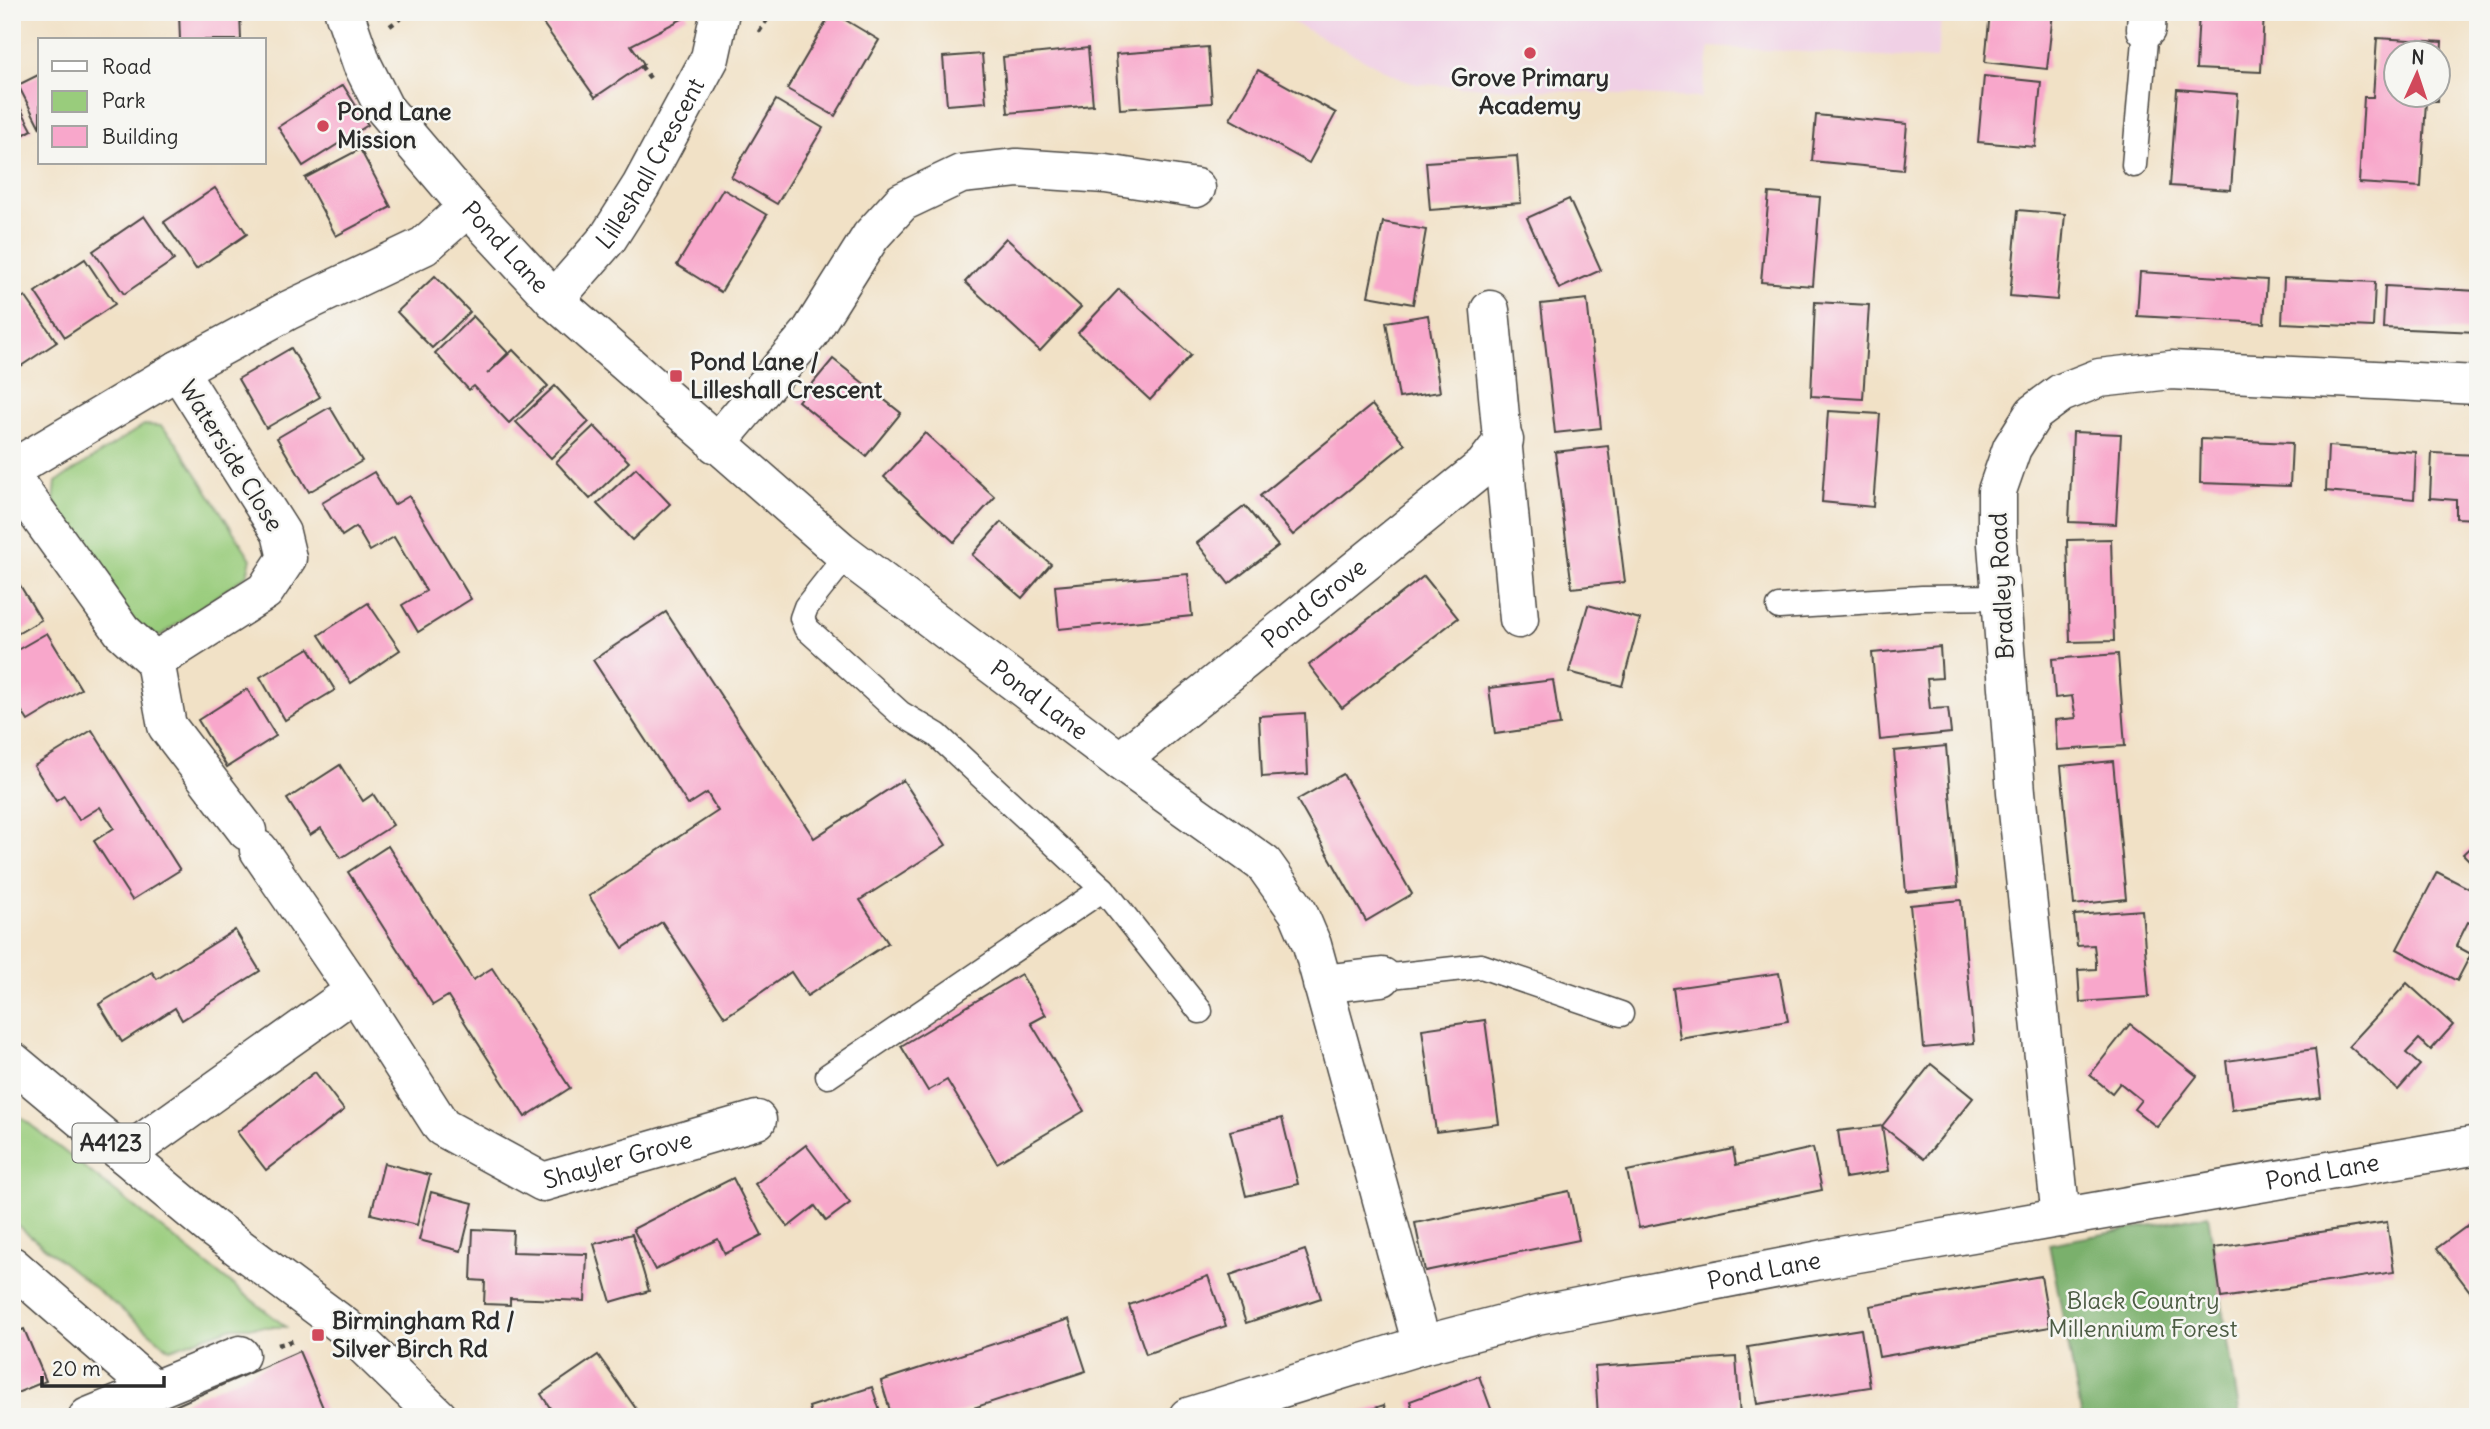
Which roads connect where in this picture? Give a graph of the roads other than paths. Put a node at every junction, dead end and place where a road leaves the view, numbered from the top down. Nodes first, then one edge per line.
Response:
1 (344, 12) edge
2 (720, 12) edge
3 (2146, 21) edge
4 (2134, 165) dead end
5 (1196, 188) dead end
6 (468, 207) junction
7 (554, 300) junction
8 (1490, 310) dead end
9 (178, 370) junction
10 (2478, 385) edge
11 (1503, 440) junction
12 (716, 444) junction
13 (12, 469) edge
14 (12, 478) edge
15 (847, 555) junction
16 (2001, 597) junction
17 (1779, 607) dead end
18 (1520, 619) dead end
19 (155, 661) junction
20 (1120, 761) junction
21 (1102, 889) junction
22 (1382, 977) joint
23 (1322, 984) junction
24 (355, 990) junction
25 (1200, 1011) dead end
26 (1621, 1014) dead end
27 (12, 1060) edge
28 (828, 1076) dead end
29 (757, 1120) dead end
30 (2478, 1145) edge
31 (125, 1154) junction
32 (2061, 1219) junction
33 (12, 1266) edge
34 (1422, 1345) junction
35 (240, 1355) dead end
36 (153, 1389) junction
37 (428, 1412) edge
38 (88, 1417) edge
39 (1188, 1417) edge

1 - 6 main road, Pond Lane
2 - 7 main road, Lilleshall Crescent
3 - 4 lane
5 - 12 main road
6 - 7 main road, Pond Lane
6 - 9 main road, Waterside Close
7 - 12 main road, Pond Lane
8 - 11 main road
9 - 13 main road, Waterside Close
9 - 19 main road, Waterside Close
10 - 16 main road, Bradley Road
11 - 18 main road
11 - 20 main road, Pond Grove
12 - 15 main road, Pond Lane
14 - 19 main road
15 - 20 main road, Pond Lane
15 - 21 lane
16 - 17 lane
16 - 32 main road, Bradley Road
19 - 24 main road, Shayler Grove
20 - 23 main road, Pond Lane
21 - 25 lane
21 - 28 lane
22 - 23 main road
22 - 26 lane
23 - 34 main road, Pond Lane
24 - 29 main road, Shayler Grove
24 - 31 main road
27 - 31 main road, A4123
30 - 32 main road, Pond Lane
31 - 37 main road, A4123
32 - 34 main road, Pond Lane
33 - 36 main road
34 - 39 main road
35 - 36 main road
36 - 38 main road

